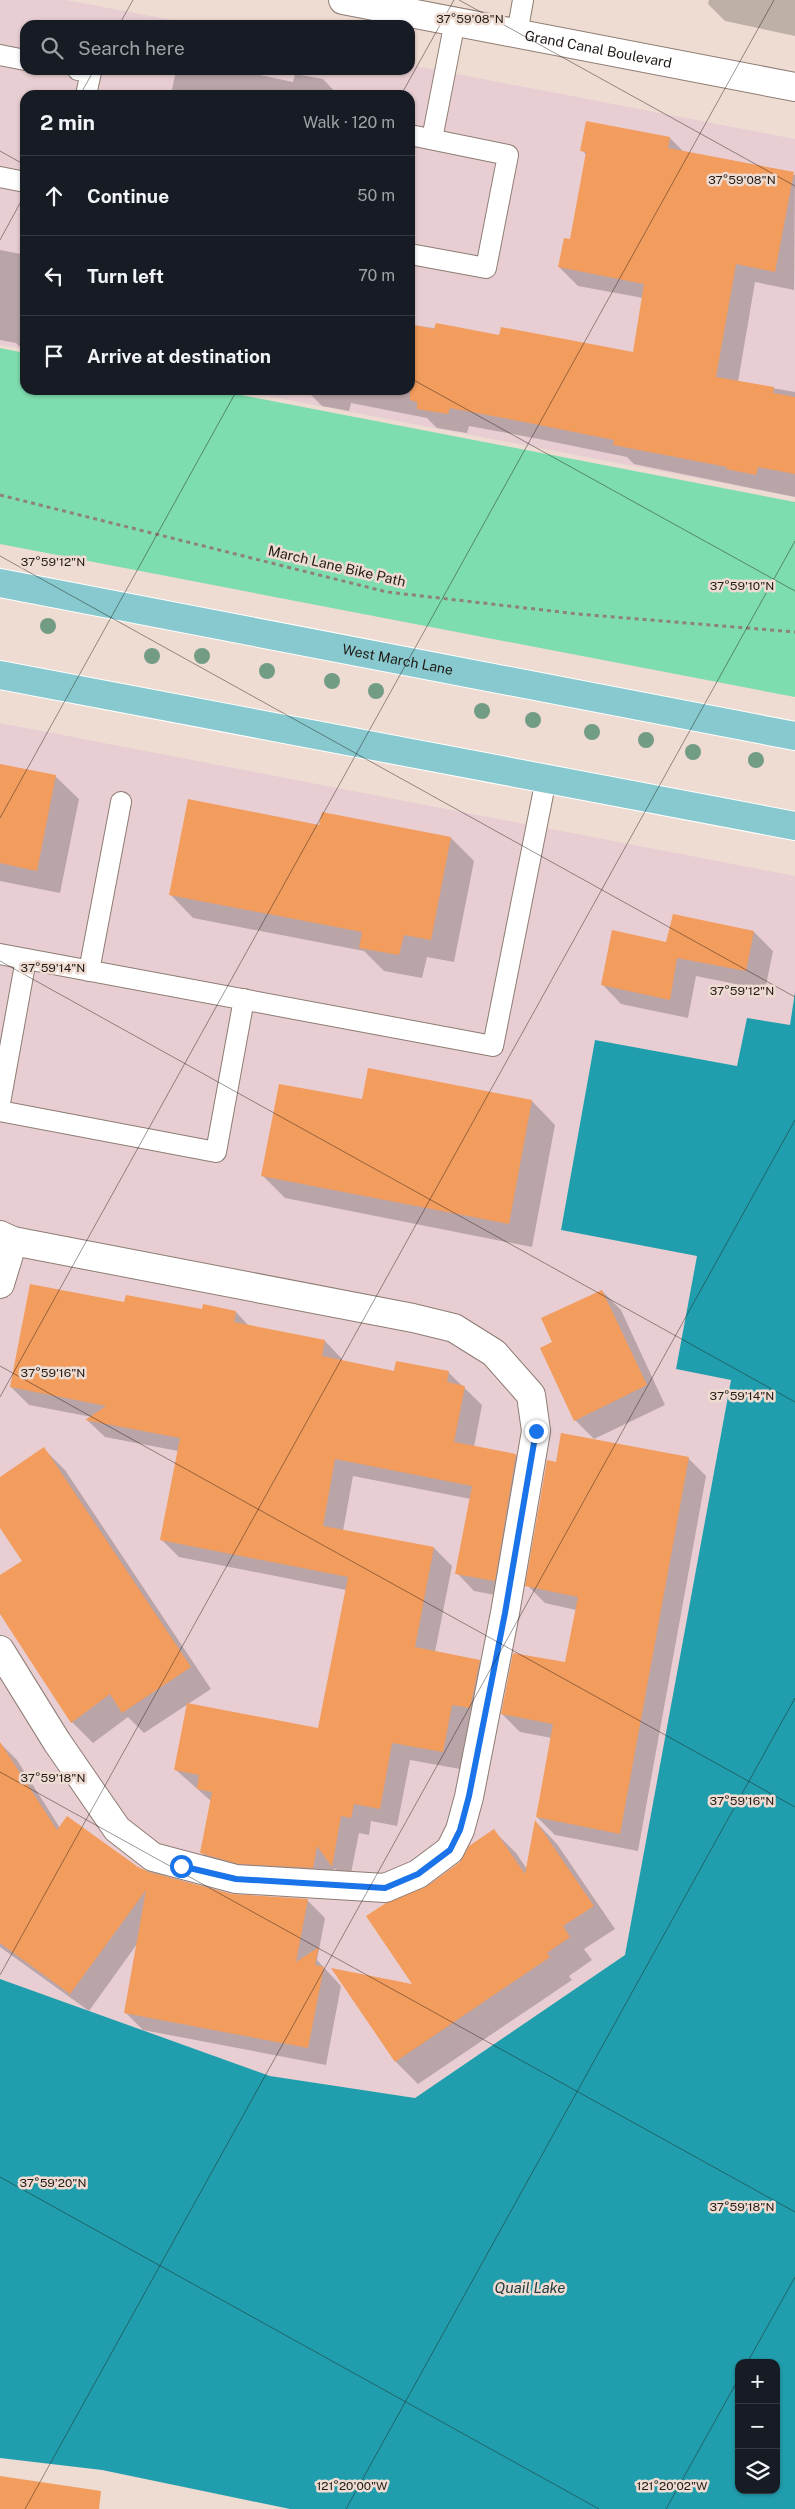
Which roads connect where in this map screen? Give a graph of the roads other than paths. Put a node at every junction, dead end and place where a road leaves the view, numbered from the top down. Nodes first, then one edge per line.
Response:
1 (343, 0) edge
2 (523, 0) edge
3 (455, 21) junction
4 (517, 34) junction
5 (0, 55) edge
6 (20, 59) edge
7 (90, 75) edge
8 (795, 87) edge
9 (87, 90) edge
10 (415, 136) edge
11 (432, 139) junction
12 (0, 177) edge
13 (20, 181) edge
14 (415, 255) edge
15 (0, 583) edge
16 (0, 675) edge
17 (795, 736) edge
18 (546, 779) junction
19 (121, 802) dead end
20 (795, 826) edge
21 (0, 954) edge
22 (26, 959) junction
23 (89, 971) junction
24 (244, 999) junction
25 (0, 1103) edge
26 (0, 1112) edge
27 (6, 1238) edge
28 (0, 1284) edge
29 (0, 1650) edge

1 - 3 street, Grand Canal Boulevard
2 - 4 lane
3 - 4 street, Grand Canal Boulevard
3 - 11 lane
4 - 8 street, Grand Canal Boulevard
5 - 6 lane
7 - 9 lane
10 - 11 lane
11 - 14 lane
12 - 13 lane
15 - 17 main road, West March Lane
16 - 18 main road
18 - 20 main road
18 - 24 lane
19 - 23 lane
21 - 22 lane
22 - 23 lane
22 - 25 lane
23 - 24 lane
24 - 26 lane
27 - 28 street
27 - 29 street

